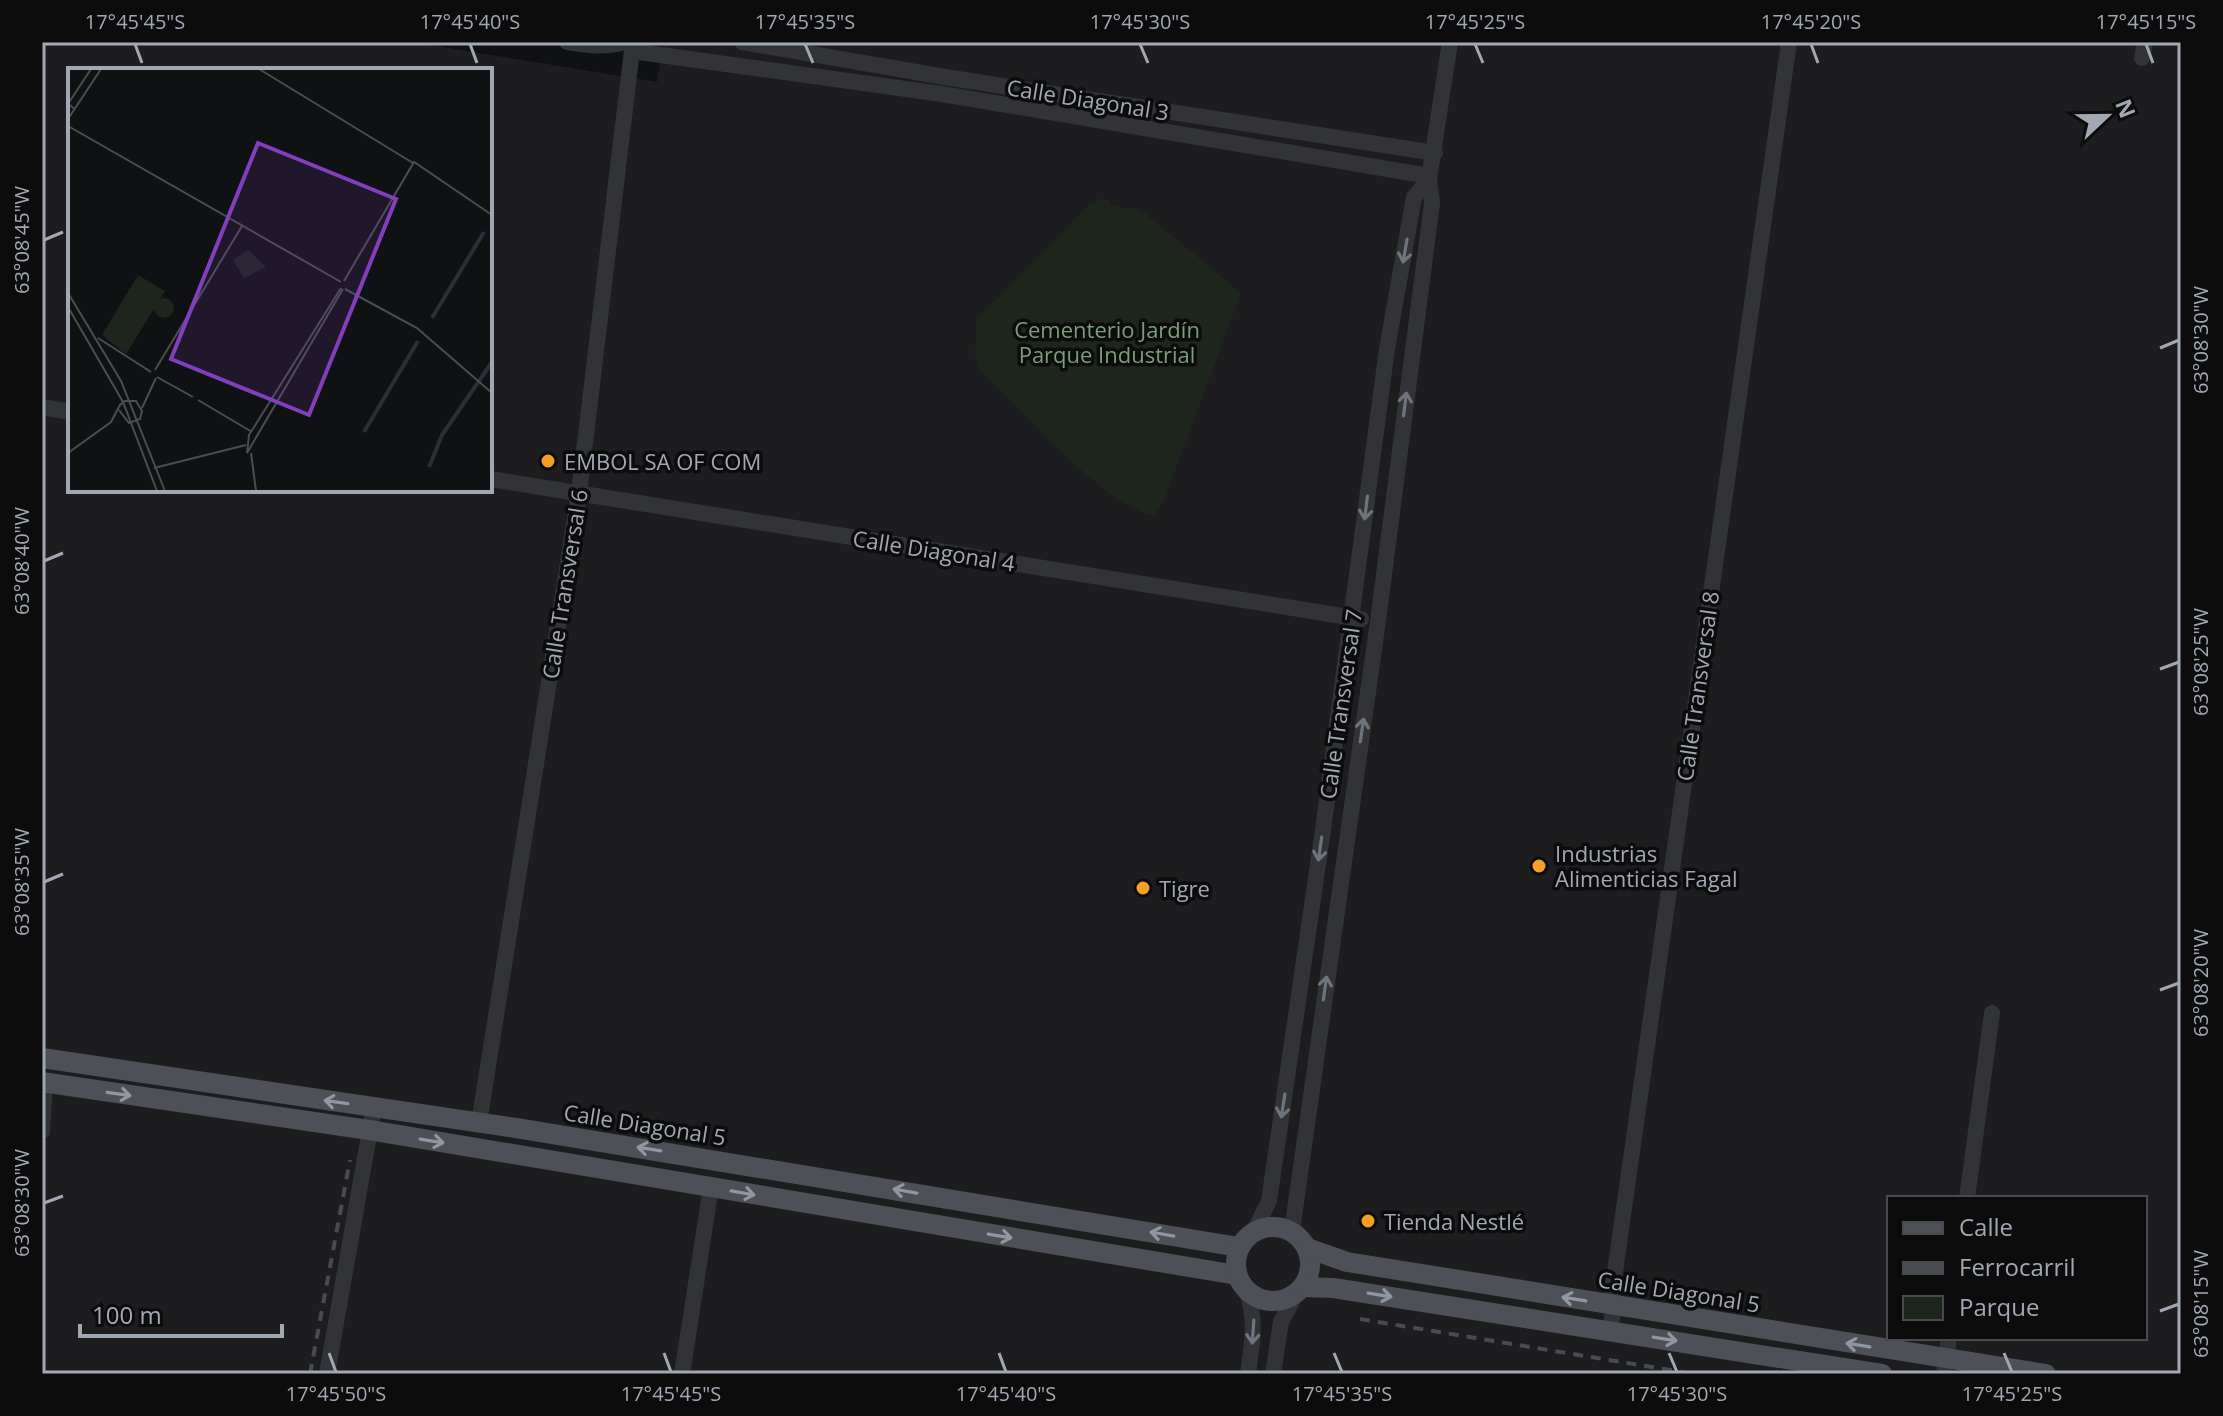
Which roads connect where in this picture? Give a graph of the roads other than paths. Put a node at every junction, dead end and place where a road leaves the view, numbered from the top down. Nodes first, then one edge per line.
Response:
1 (567, 42) edge
2 (742, 42) edge
3 (1450, 42) edge
4 (1789, 42) edge
5 (630, 45) edge
6 (1435, 153) junction
7 (1429, 177) junction
8 (42, 407) edge
9 (68, 412) edge
10 (492, 479) edge
11 (579, 493) junction
12 (1352, 618) junction
13 (1378, 621) junction
14 (1992, 1013) dead end
15 (1295, 1028) junction
16 (1318, 1032) junction
17 (42, 1058) edge
18 (43, 1082) edge
19 (236, 1088) junction
20 (374, 1107) junction
21 (230, 1110) junction
22 (479, 1123) junction
23 (369, 1130) junction
24 (42, 1131) edge
25 (821, 1177) junction
26 (711, 1187) junction
27 (1967, 1196) edge
28 (815, 1205) junction
29 (1254, 1231) junction
30 (1292, 1231) junction
31 (1239, 1247) junction
32 (1307, 1248) junction
33 (1242, 1283) junction
34 (1299, 1290) junction
35 (1614, 1305) junction
36 (1610, 1330) junction
37 (1946, 1357) edge
38 (327, 1374) edge
39 (682, 1374) edge
40 (1248, 1374) edge
41 (1273, 1374) edge
42 (1882, 1374) edge
43 (2046, 1374) edge

1 - 5 street
2 - 6 street, Calle Diagonal 3
3 - 6 street, Calle Transversal 7
4 - 35 street, Calle Transversal 8
5 - 7 street
5 - 11 street, Calle Transversal 6
6 - 7 street, Calle Transversal 7
7 -> 12 street, Calle Transversal 7
13 -> 7 street, Calle Transversal 7
8 - 9 street
10 - 11 street, Calle Diagonal 4
11 - 12 street, Calle Diagonal 4
11 - 22 street, Calle Transversal 6
12 - 13 street, Calle Diagonal 4
12 -> 15 street, Calle Transversal 7
16 -> 13 street, Calle Transversal 7
14 - 27 street
15 - 16 street
15 -> 29 street, Calle Transversal 7
16 - 30 street, Calle Transversal 7
17 - 19 main road, Calle Diagonal 5
18 -> 21 main road
18 - 24 street
20 -> 19 main road, Calle Diagonal 5
19 - 21 street
20 - 22 main road, Calle Diagonal 5
20 - 23 street
21 - 23 main road
25 -> 22 main road, Calle Diagonal 5
23 -> 26 main road
23 - 38 street
25 - 28 main road
31 -> 25 main road, Calle Diagonal 5
26 -> 28 main road
26 - 39 street
28 -> 33 main road
29 - 30 main road
29 - 31 main road
30 - 32 main road
31 - 33 main road
32 - 34 main road
35 -> 32 main road, Calle Diagonal 5
33 - 34 main road
33 -> 40 street
34 -> 36 main road
34 - 41 street
35 - 36 street, Calle Transversal 8
37 -> 35 main road, Calle Diagonal 5
36 -> 42 main road
37 - 43 main road, Calle Diagonal 5

